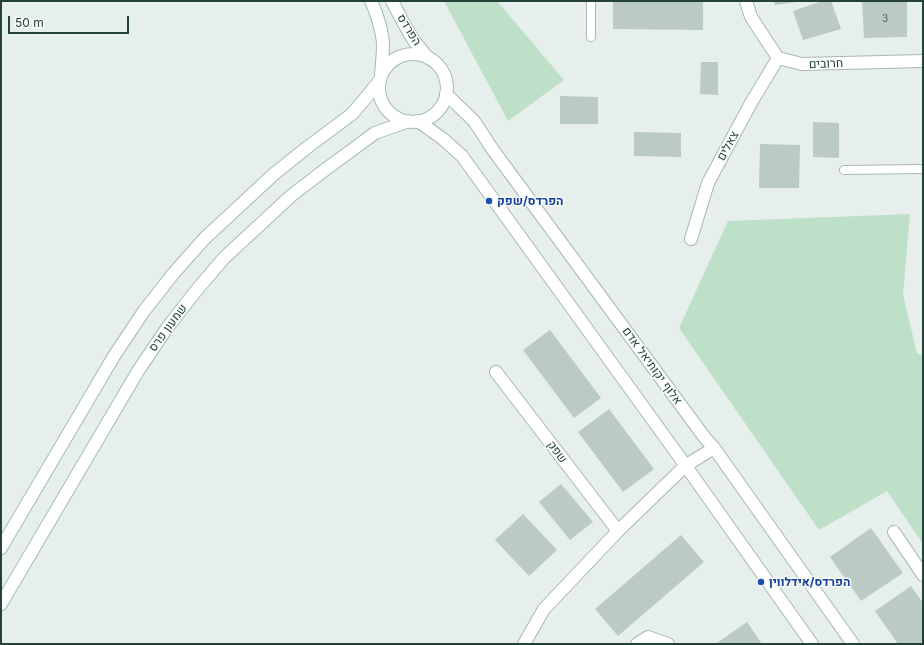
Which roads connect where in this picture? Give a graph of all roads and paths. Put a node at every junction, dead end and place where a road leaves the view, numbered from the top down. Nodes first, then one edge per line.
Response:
1 (371, 1) edge
2 (392, 1) edge
3 (591, 1) edge
4 (746, 1) edge
5 (591, 37) dead end
6 (428, 58) junction
7 (778, 58) junction
8 (923, 61) edge
9 (380, 78) junction
10 (446, 94) junction
11 (413, 121) junction
12 (923, 169) edge
13 (844, 170) dead end
14 (691, 239) dead end
15 (496, 372) dead end
16 (714, 448) junction
17 (685, 466) junction
18 (618, 531) junction
19 (894, 532) dead end
20 (1, 548) edge
21 (923, 575) edge
22 (1, 604) edge
23 (524, 644) edge
24 (637, 644) edge
25 (668, 644) edge
26 (812, 644) edge
27 (852, 644) edge

1 - 9 street, הפרדס
2 - 6 street, הפרדס
3 - 5 lane
4 - 7 street
6 - 9 street
6 - 10 street
7 - 8 street, חרובים
7 - 14 street, צאלים
9 - 11 street
9 - 20 street
10 - 11 street
10 - 16 street, אלוף יקותיאל אדם
11 - 17 street
11 - 22 street, שמעון פרס
12 - 13 lane
15 - 18 street, שפק
16 - 17 street
16 - 27 street, אלוף יקותיאל אדם
17 - 18 street
17 - 26 street
18 - 23 street
19 - 21 street
24 - 25 street

